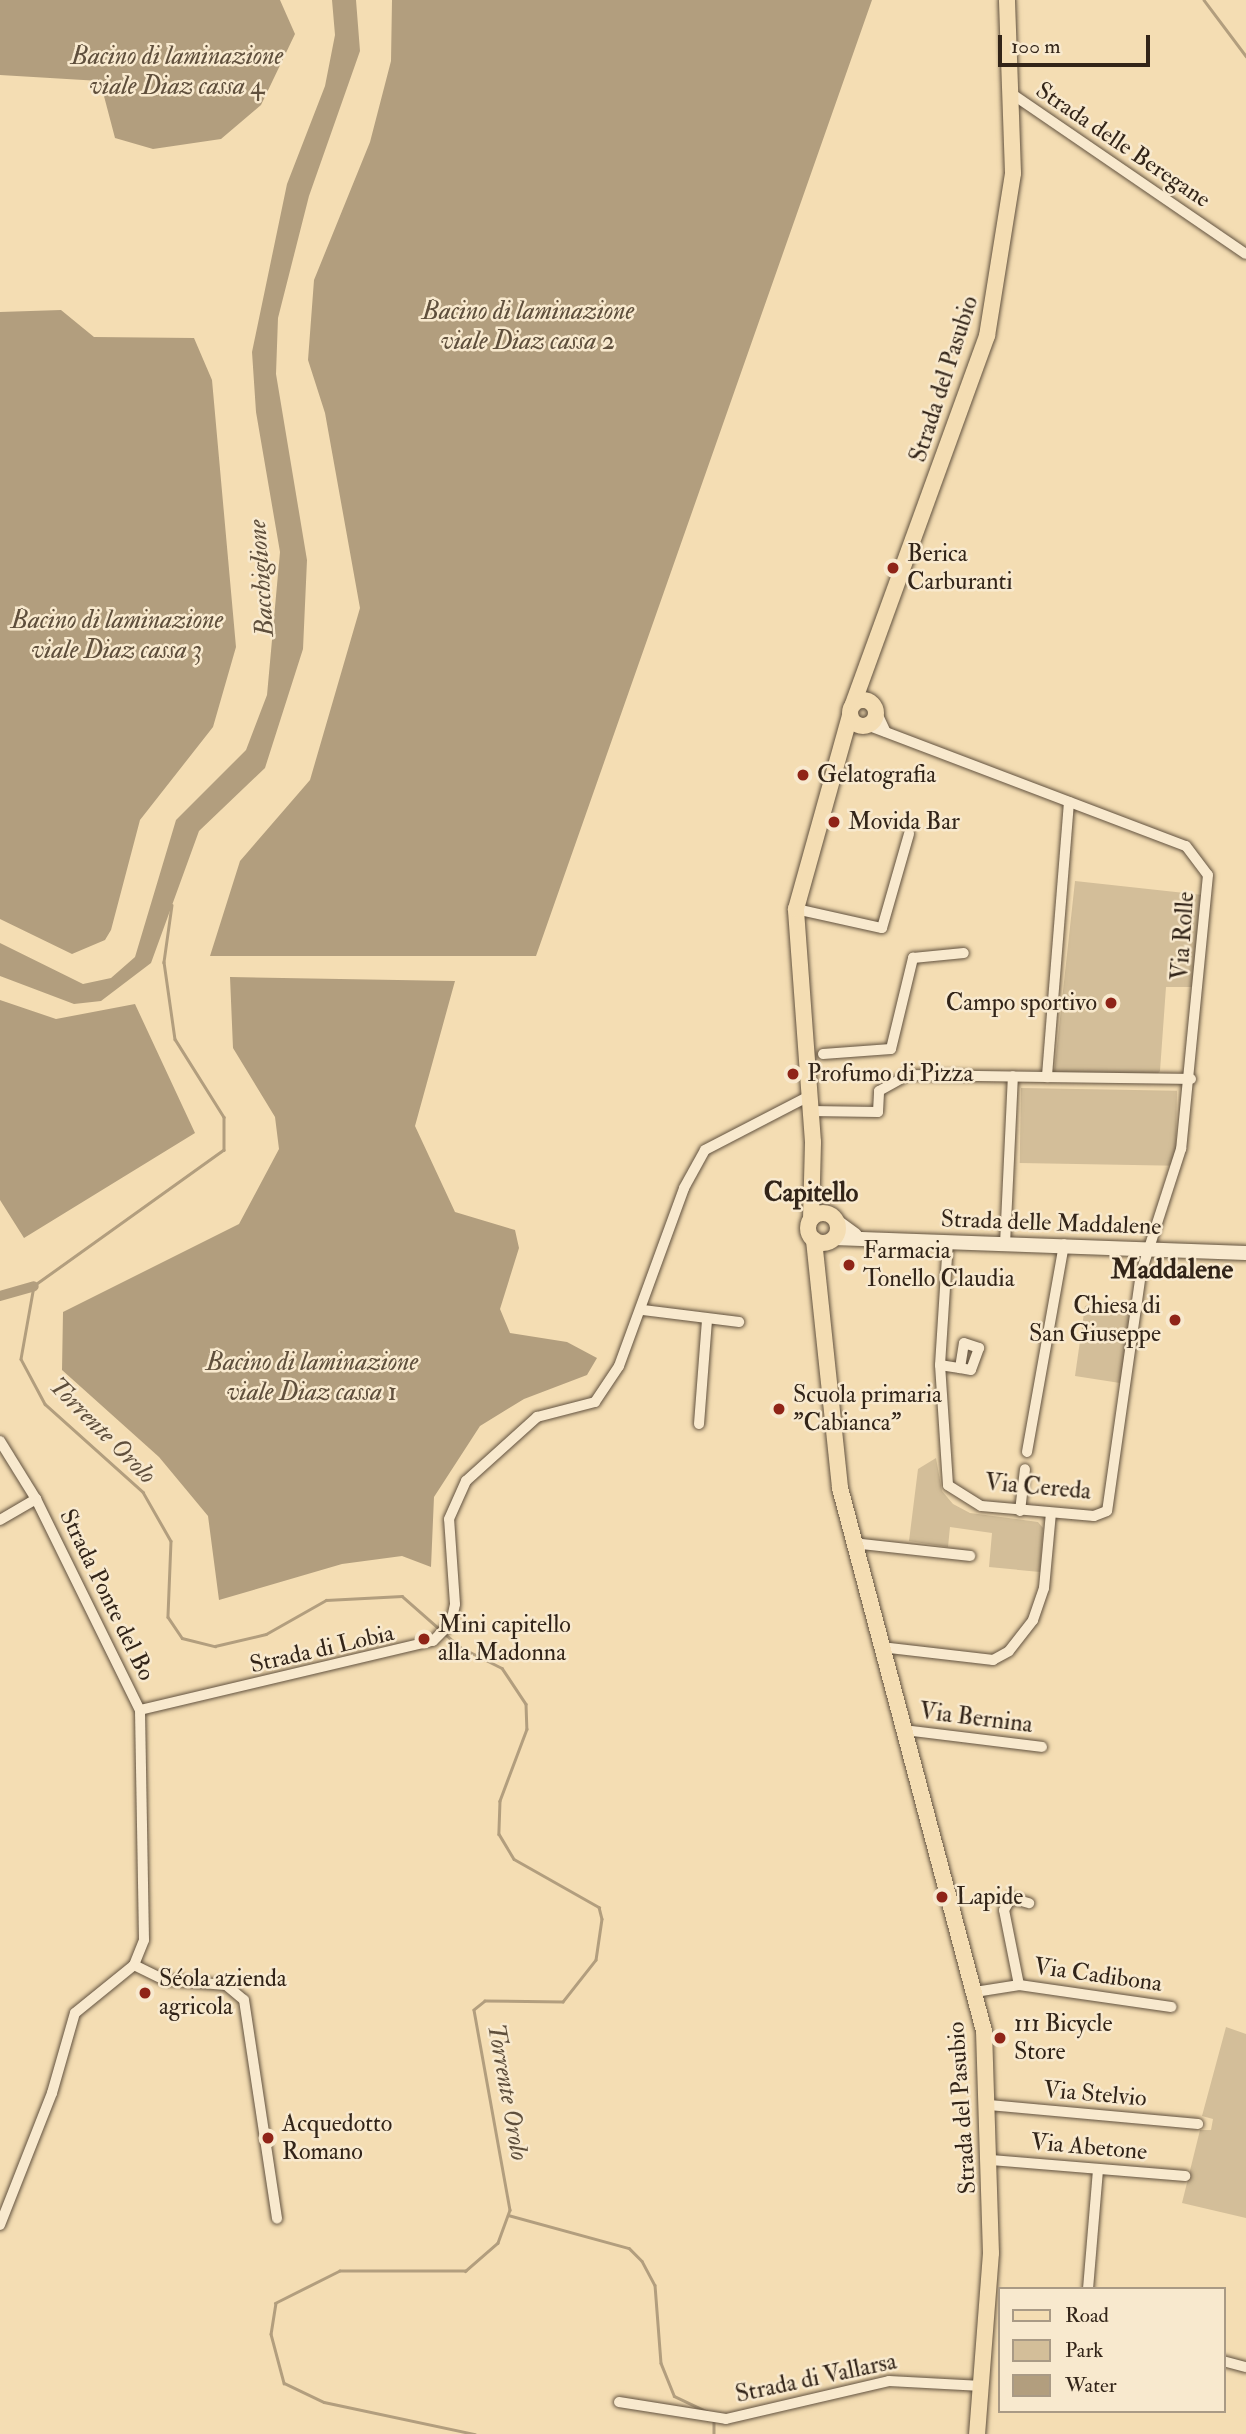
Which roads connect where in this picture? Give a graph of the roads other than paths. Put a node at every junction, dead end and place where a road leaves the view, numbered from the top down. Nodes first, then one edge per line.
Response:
1 (1007, 0) edge
2 (1012, 94) junction
3 (1246, 254) edge
4 (863, 715) junction
5 (886, 732) junction
6 (1069, 802) junction
7 (909, 834) dead end
8 (796, 909) junction
9 (964, 953) dead end
10 (814, 1055) junction
11 (1013, 1076) junction
12 (1047, 1077) junction
13 (1191, 1079) junction
14 (809, 1104) junction
15 (813, 1142) junction
16 (829, 1231) junction
17 (948, 1242) junction
18 (1006, 1244) junction
19 (1063, 1244) junction
20 (1150, 1249) junction
21 (1246, 1253) edge
22 (643, 1310) junction
23 (707, 1319) junction
24 (739, 1322) dead end
25 (940, 1365) junction
26 (960, 1368) dead end
27 (699, 1424) dead end
28 (0, 1441) edge
29 (1027, 1452) dead end
30 (1025, 1469) dead end
31 (36, 1499) junction
32 (1020, 1511) junction
33 (1051, 1513) junction
34 (0, 1520) edge
35 (853, 1543) junction
36 (970, 1556) dead end
37 (881, 1647) junction
38 (140, 1710) junction
39 (904, 1730) junction
40 (1042, 1747) dead end
41 (1029, 1903) dead end
42 (134, 1965) junction
43 (1018, 1985) junction
44 (975, 1992) junction
45 (1171, 2007) dead end
46 (989, 2105) junction
47 (1198, 2124) dead end
48 (991, 2160) junction
49 (1098, 2169) junction
50 (1185, 2176) dead end
51 (277, 2219) dead end
52 (0, 2225) edge
53 (1087, 2287) edge
54 (993, 2306) edge
55 (1225, 2362) edge
56 (1246, 2367) edge
57 (982, 2386) junction
58 (619, 2402) dead end
59 (977, 2434) edge

1 - 2 main road, Strada del Pasubio
2 - 3 street, Strada delle Beregane
2 - 4 main road, Strada del Pasubio
4 - 5 street, Via Rolle
4 - 5 street
4 - 8 main road
5 - 6 street, Via Rolle
6 - 12 street
6 - 13 street, Via Rolle
7 - 8 street
8 - 10 main road
9 - 10 street
10 - 14 main road
11 - 12 street
11 - 14 street
11 - 18 street
12 - 13 street
13 - 20 street, Via Rolle
14 - 15 main road
14 - 22 street, Strada di Lobia
15 - 16 main road, Strada del Pasubio
15 - 16 main road
16 - 17 street, Strada delle Maddalene
16 - 35 main road, Strada del Pasubio
17 - 18 street, Strada delle Maddalene
17 - 25 street, Via Cereda
18 - 19 street, Strada delle Maddalene
19 - 20 street, Strada delle Maddalene
19 - 29 street
20 - 21 street, Strada delle Maddalene
20 - 33 street, Via Cereda
22 - 23 street
22 - 38 street, Strada di Lobia
23 - 24 street
23 - 27 street
25 - 26 street
25 - 32 street, Via Cereda
28 - 31 street, Strada Ponte del Bo
30 - 32 street
31 - 34 street, Strada Ponte del Bo
31 - 38 street, Strada Ponte del Bo
32 - 33 street, Via Cereda
33 - 37 street
35 - 36 street
35 - 37 main road, Strada del Pasubio
37 - 39 main road, Strada del Pasubio
38 - 42 street
39 - 40 street, Via Bernina
39 - 44 main road, Strada del Pasubio
41 - 43 street, Via Cadibona
42 - 51 street
42 - 52 street
43 - 44 street, Via Cadibona
43 - 45 street, Via Cadibona
44 - 46 main road, Strada del Pasubio
46 - 47 street, Via Stelvio
46 - 48 main road, Strada del Pasubio
48 - 49 street, Via Abetone
48 - 54 main road, Strada del Pasubio
49 - 50 street, Via Abetone
49 - 53 street
54 - 57 main road, Strada del Pasubio
55 - 56 street
57 - 58 street, Strada di Vallarsa
57 - 59 main road, Strada del Pasubio

